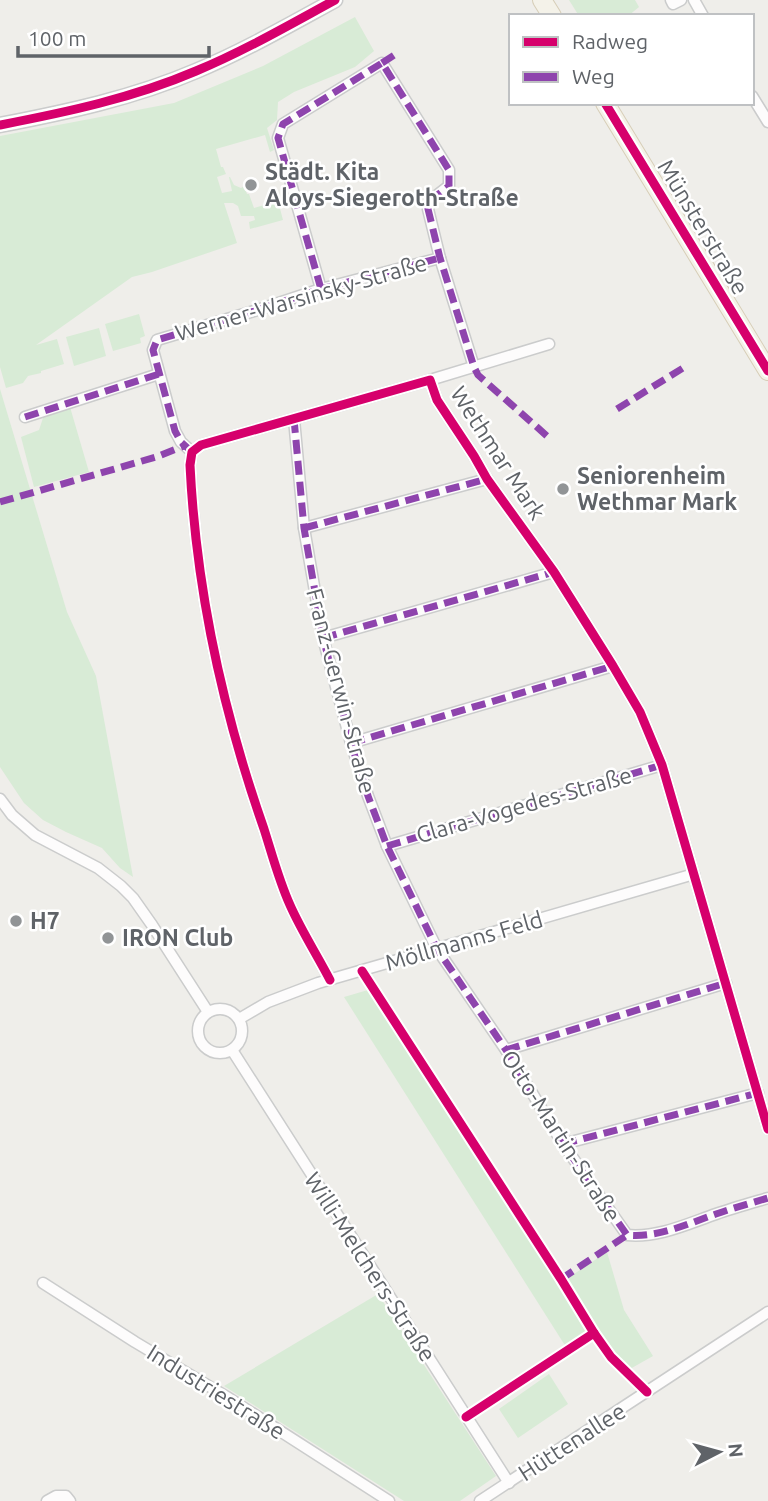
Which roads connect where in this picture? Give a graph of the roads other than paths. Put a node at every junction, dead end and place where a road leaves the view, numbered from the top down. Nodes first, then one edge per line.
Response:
1 (335, 0) edge
2 (671, 0) edge
3 (681, 0) edge
4 (754, 99) edge
5 (606, 105) edge
6 (768, 122) edge
7 (0, 125) edge
8 (440, 258) junction
9 (321, 289) junction
10 (549, 344) dead end
11 (474, 367) junction
12 (768, 370) edge
13 (159, 374) junction
14 (430, 380) junction
15 (25, 417) dead end
16 (294, 419) junction
17 (192, 452) junction
18 (488, 479) junction
19 (304, 528) junction
20 (554, 572) junction
21 (323, 638) junction
22 (613, 666) junction
23 (351, 743) junction
24 (662, 765) junction
25 (0, 799) edge
26 (387, 846) junction
27 (694, 874) junction
28 (437, 949) junction
29 (330, 980) junction
30 (726, 983) junction
31 (208, 1012) junction
32 (239, 1019) junction
33 (232, 1050) junction
34 (506, 1050) junction
35 (758, 1094) junction
36 (768, 1129) edge
37 (563, 1144) junction
38 (768, 1198) edge
39 (43, 1283) dead end
40 (768, 1312) edge
41 (509, 1483) junction
42 (47, 1501) edge
43 (70, 1501) edge
44 (389, 1501) edge
45 (480, 1501) edge

1 - 7 street
2 - 3 street
4 - 6 street
5 - 12 main road, Münsterstraße
8 - 9 street, Werner-Warsinsky-Straße
8 - 9 street
8 - 11 street
9 - 13 street, Werner-Warsinsky-Straße
10 - 11 street, Wethmar Mark
11 - 14 street, Wethmar Mark
13 - 15 street, Werner-Warsinsky-Straße
13 - 17 street, Werner-Warsinsky-Straße
14 - 16 street, Wethmar Mark
14 - 18 street, Wethmar Mark
16 - 17 street, Wethmar Mark
16 - 19 street, Franz-Gerwin-Straße
17 - 29 street
18 - 19 street
18 - 20 street, Wethmar Mark
19 - 21 street, Franz-Gerwin-Straße
20 - 21 street
20 - 22 street, Wethmar Mark
21 - 23 street, Franz-Gerwin-Straße
22 - 23 street
22 - 24 street, Wethmar Mark
23 - 26 street, Franz-Gerwin-Straße
24 - 26 street, Clara-Vogedes-Straße
24 - 27 street, Wethmar Mark
25 - 31 street
26 - 28 street, Franz-Gerwin-Straße
27 - 28 street, Möllmanns Feld
27 - 30 street, Wethmar Mark
28 - 29 street, Möllmanns Feld
28 - 34 street, Otto-Martin-Straße
29 - 32 street, Möllmanns Feld
30 - 34 street
30 - 35 street, Wethmar Mark
31 - 32 street
31 - 33 street
32 - 33 street
33 - 41 street, Willi-Melchers-Straße
34 - 37 street, Otto-Martin-Straße
35 - 36 street, Wethmar Mark
35 - 37 street
37 - 38 street, Otto-Martin-Straße
39 - 44 street, Industriestraße
40 - 41 street, Hüttenallee
41 - 45 street, Hüttenallee
42 - 43 street

